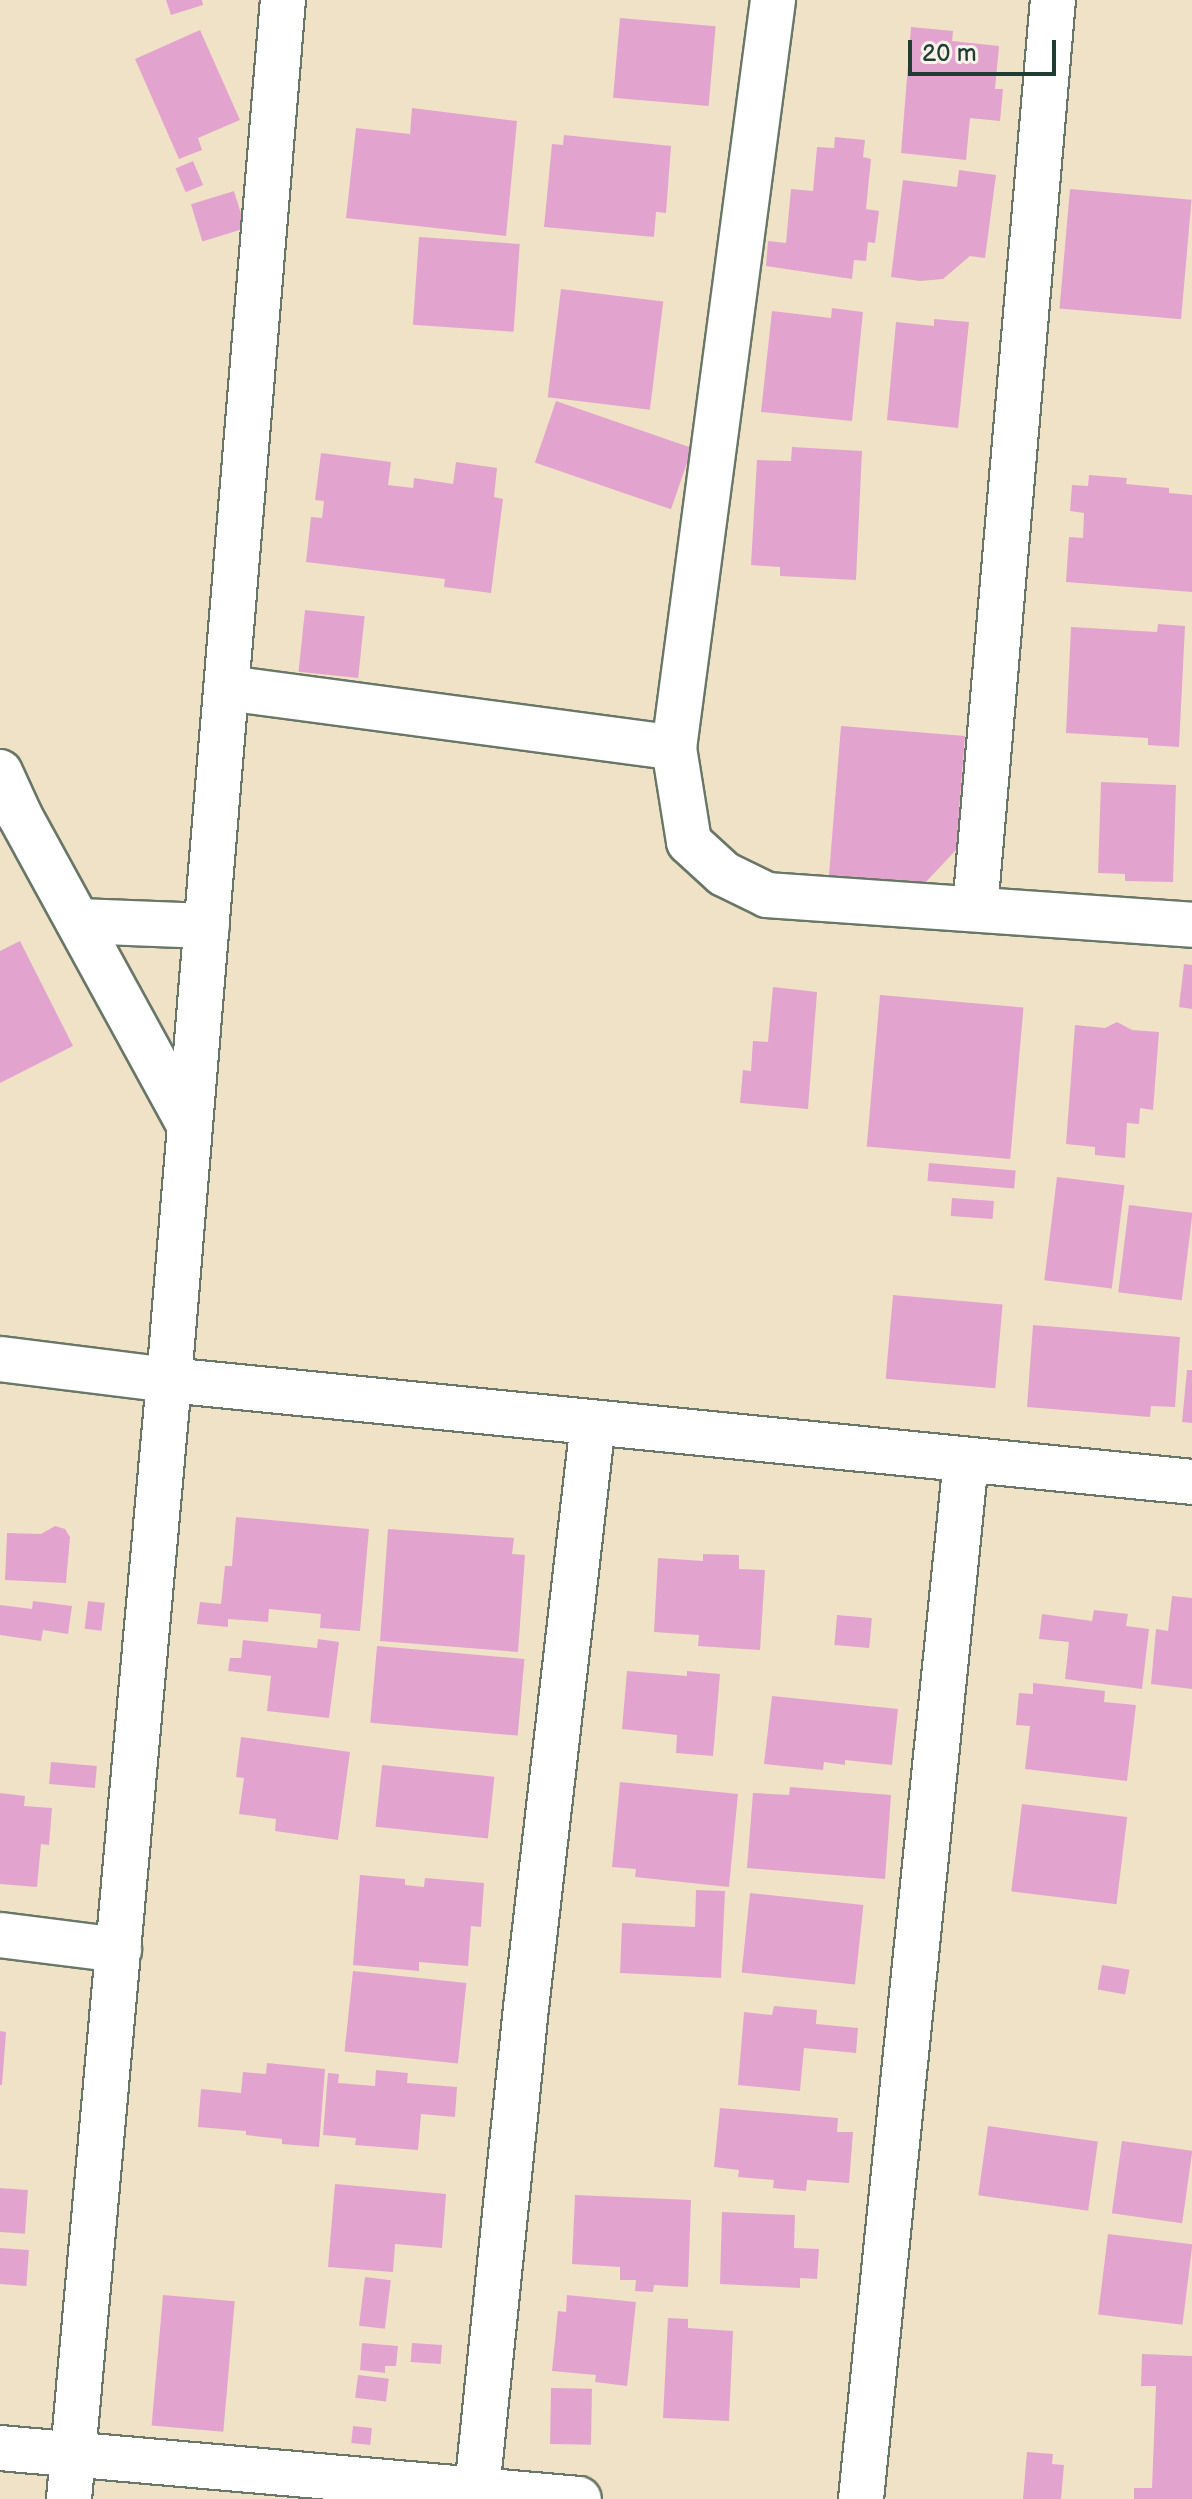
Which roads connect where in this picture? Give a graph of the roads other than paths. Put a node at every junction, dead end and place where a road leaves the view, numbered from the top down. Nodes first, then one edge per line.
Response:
1 (283, 0) edge
2 (773, 0) edge
3 (1053, 0) edge
4 (227, 688) junction
5 (674, 748) junction
6 (0, 772) edge
7 (975, 909) junction
8 (78, 921) junction
9 (1192, 925) edge
10 (207, 926) junction
11 (190, 1126) junction
12 (0, 1359) edge
13 (169, 1380) junction
14 (593, 1423) junction
15 (966, 1460) junction
16 (1192, 1482) edge
17 (0, 1935) edge
18 (119, 1950) junction
19 (0, 2448) edge
20 (74, 2453) junction
21 (477, 2490) junction
22 (69, 2499) edge
23 (579, 2499) edge
24 (861, 2499) edge

1 - 4 street
2 - 5 street
3 - 7 street
4 - 5 street
4 - 10 street
5 - 7 street
6 - 8 street
7 - 9 street
8 - 10 street
8 - 11 street
10 - 11 street
11 - 13 street
12 - 13 street
13 - 14 street
13 - 18 street
14 - 15 street
14 - 21 street
15 - 16 street
15 - 24 street
17 - 18 street
18 - 20 street
19 - 20 street
20 - 21 street
20 - 22 street
21 - 23 street

